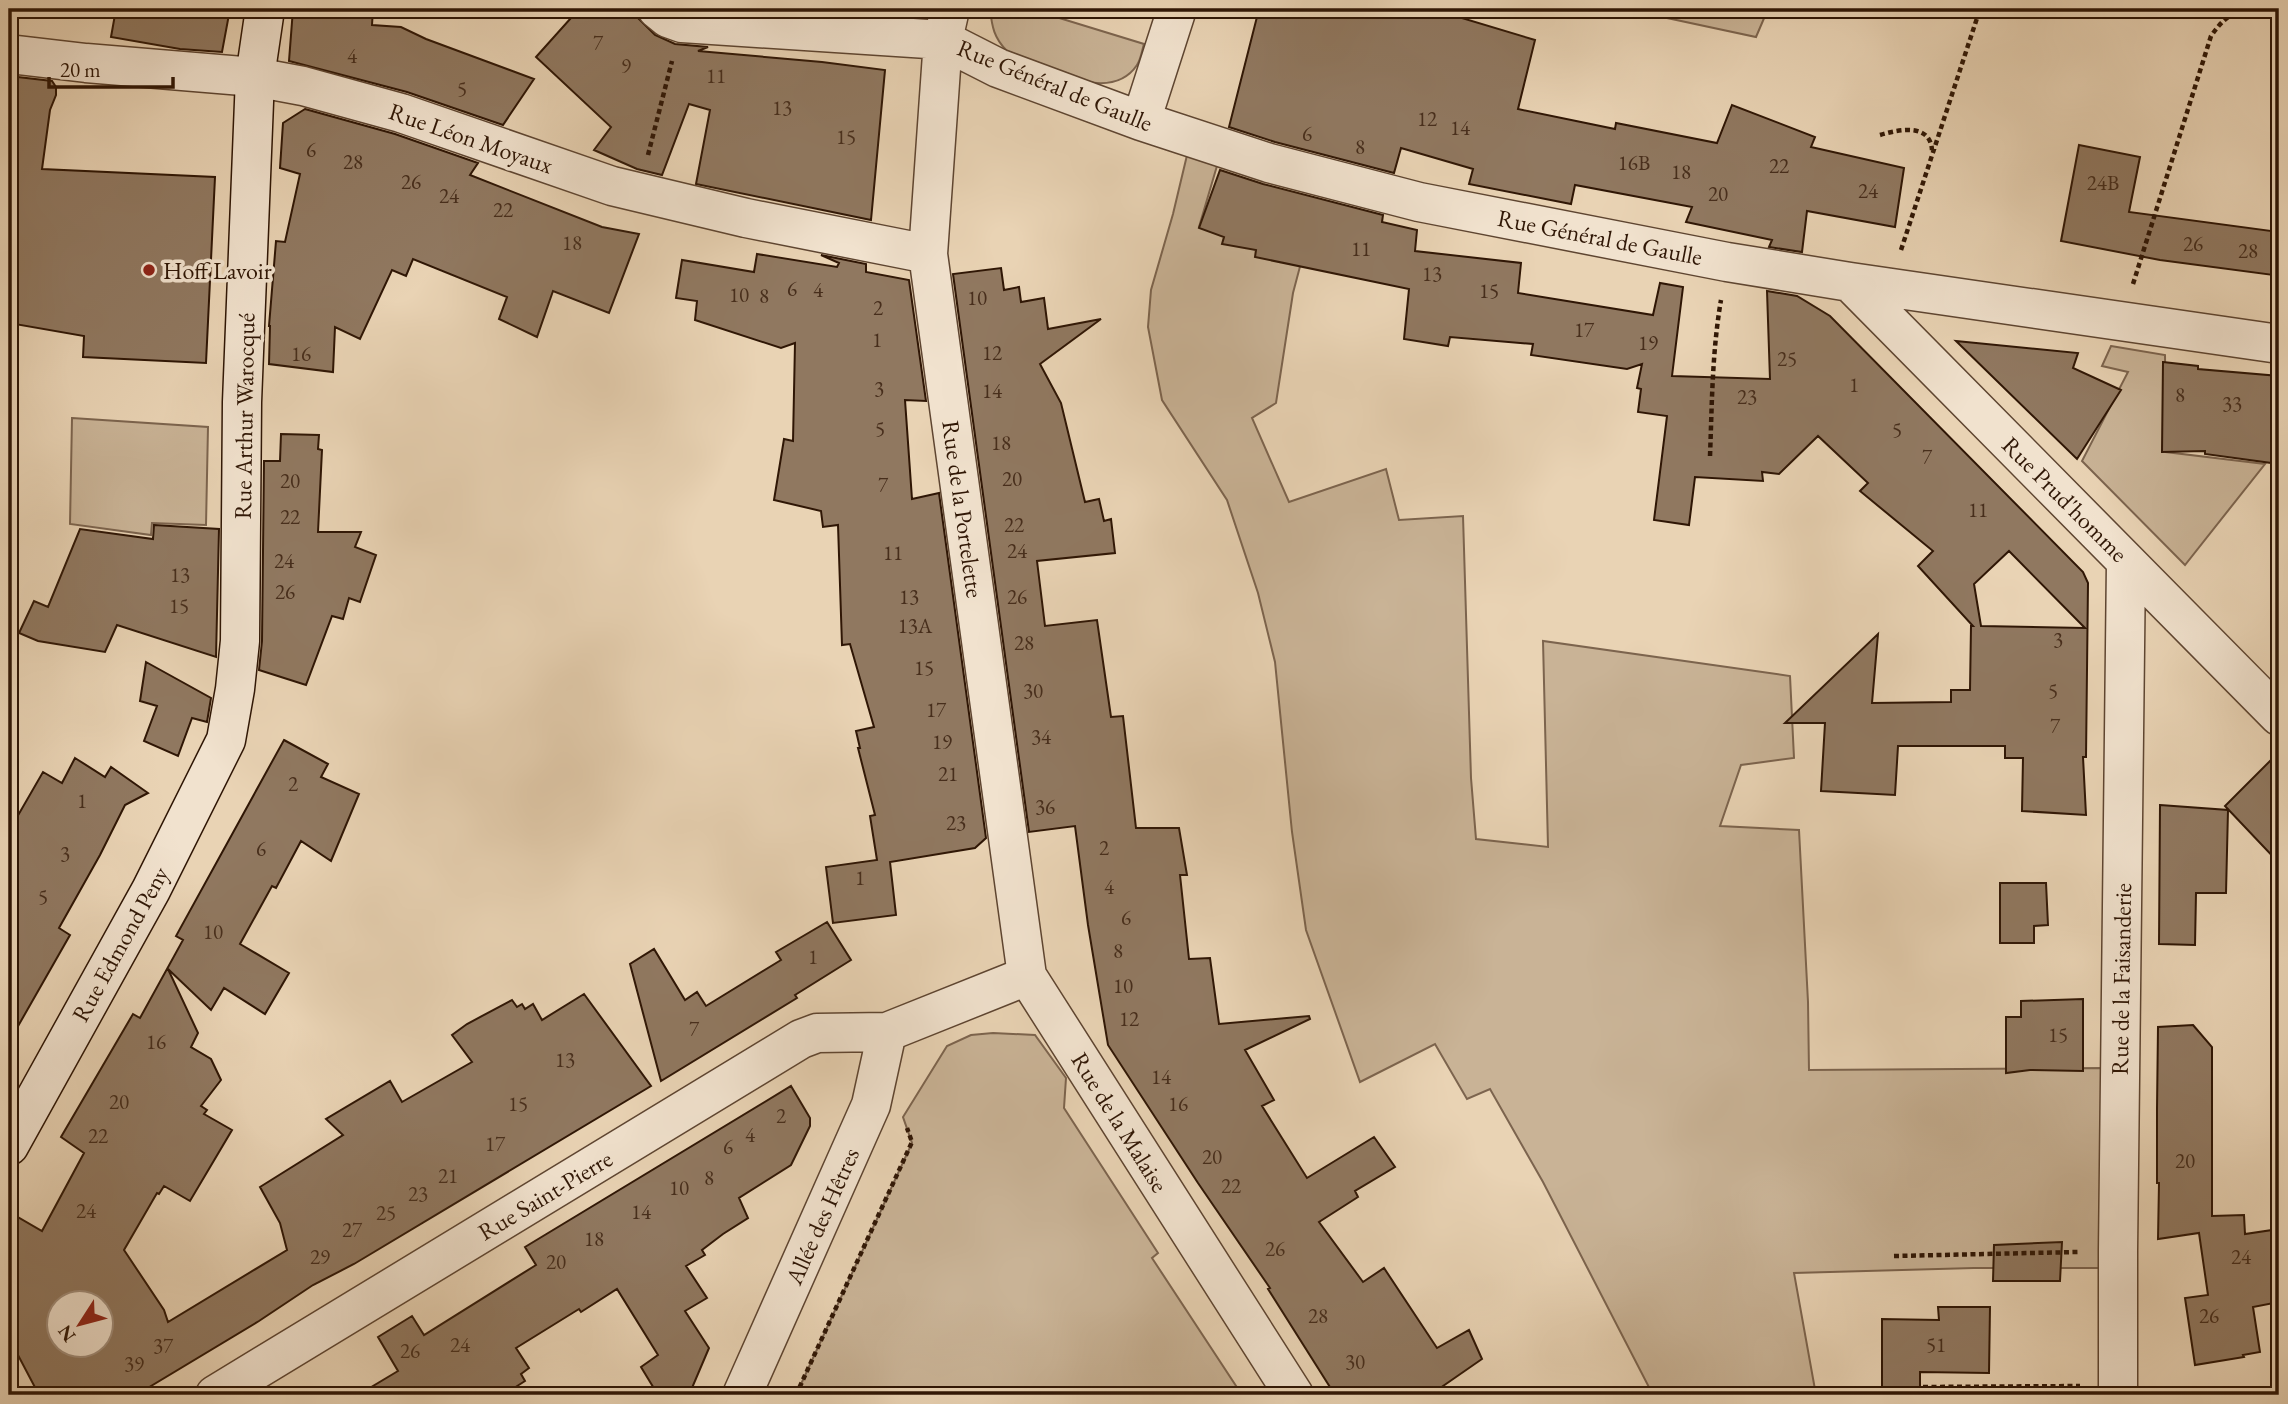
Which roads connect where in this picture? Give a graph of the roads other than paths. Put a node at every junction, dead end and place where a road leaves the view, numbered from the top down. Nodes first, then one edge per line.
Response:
1 (265, 9) edge
2 (1177, 9) edge
3 (669, 16) edge
4 (946, 25) edge
5 (9, 54) edge
6 (255, 77) junction
7 (1141, 121) junction
8 (928, 254) junction
9 (1850, 282) junction
10 (2279, 344) edge
11 (2126, 562) junction
12 (2279, 716) edge
13 (226, 740) joint
14 (1027, 976) junction
15 (887, 1032) junction
16 (9, 1146) edge
17 (2118, 1391) edge
18 (215, 1395) edge
19 (742, 1395) edge
20 (1294, 1395) edge

1 - 6 street, Rue Arthur Warocqué
2 - 7 street
3 - 4 street
4 - 7 street, Rue Général de Gaulle
4 - 8 street, Rue de la Portelette
5 - 6 street, Rue Léon Moyaux
6 - 8 street, Rue Léon Moyaux
6 - 13 street, Rue Arthur Warocqué
7 - 9 street, Rue Général de Gaulle
8 - 14 street, Rue de la Portelette
9 - 10 street, Rue Général de Gaulle
9 - 11 street, Rue Prud'homme
11 - 12 street, Rue Prud'homme
11 - 17 street, Rue de la Faisanderie
13 - 16 street, Rue Edmond Peny
14 - 15 street
14 - 20 street, Rue de la Malaise
15 - 18 street, Rue Saint-Pierre
15 - 19 street, Allée des Hêtres

